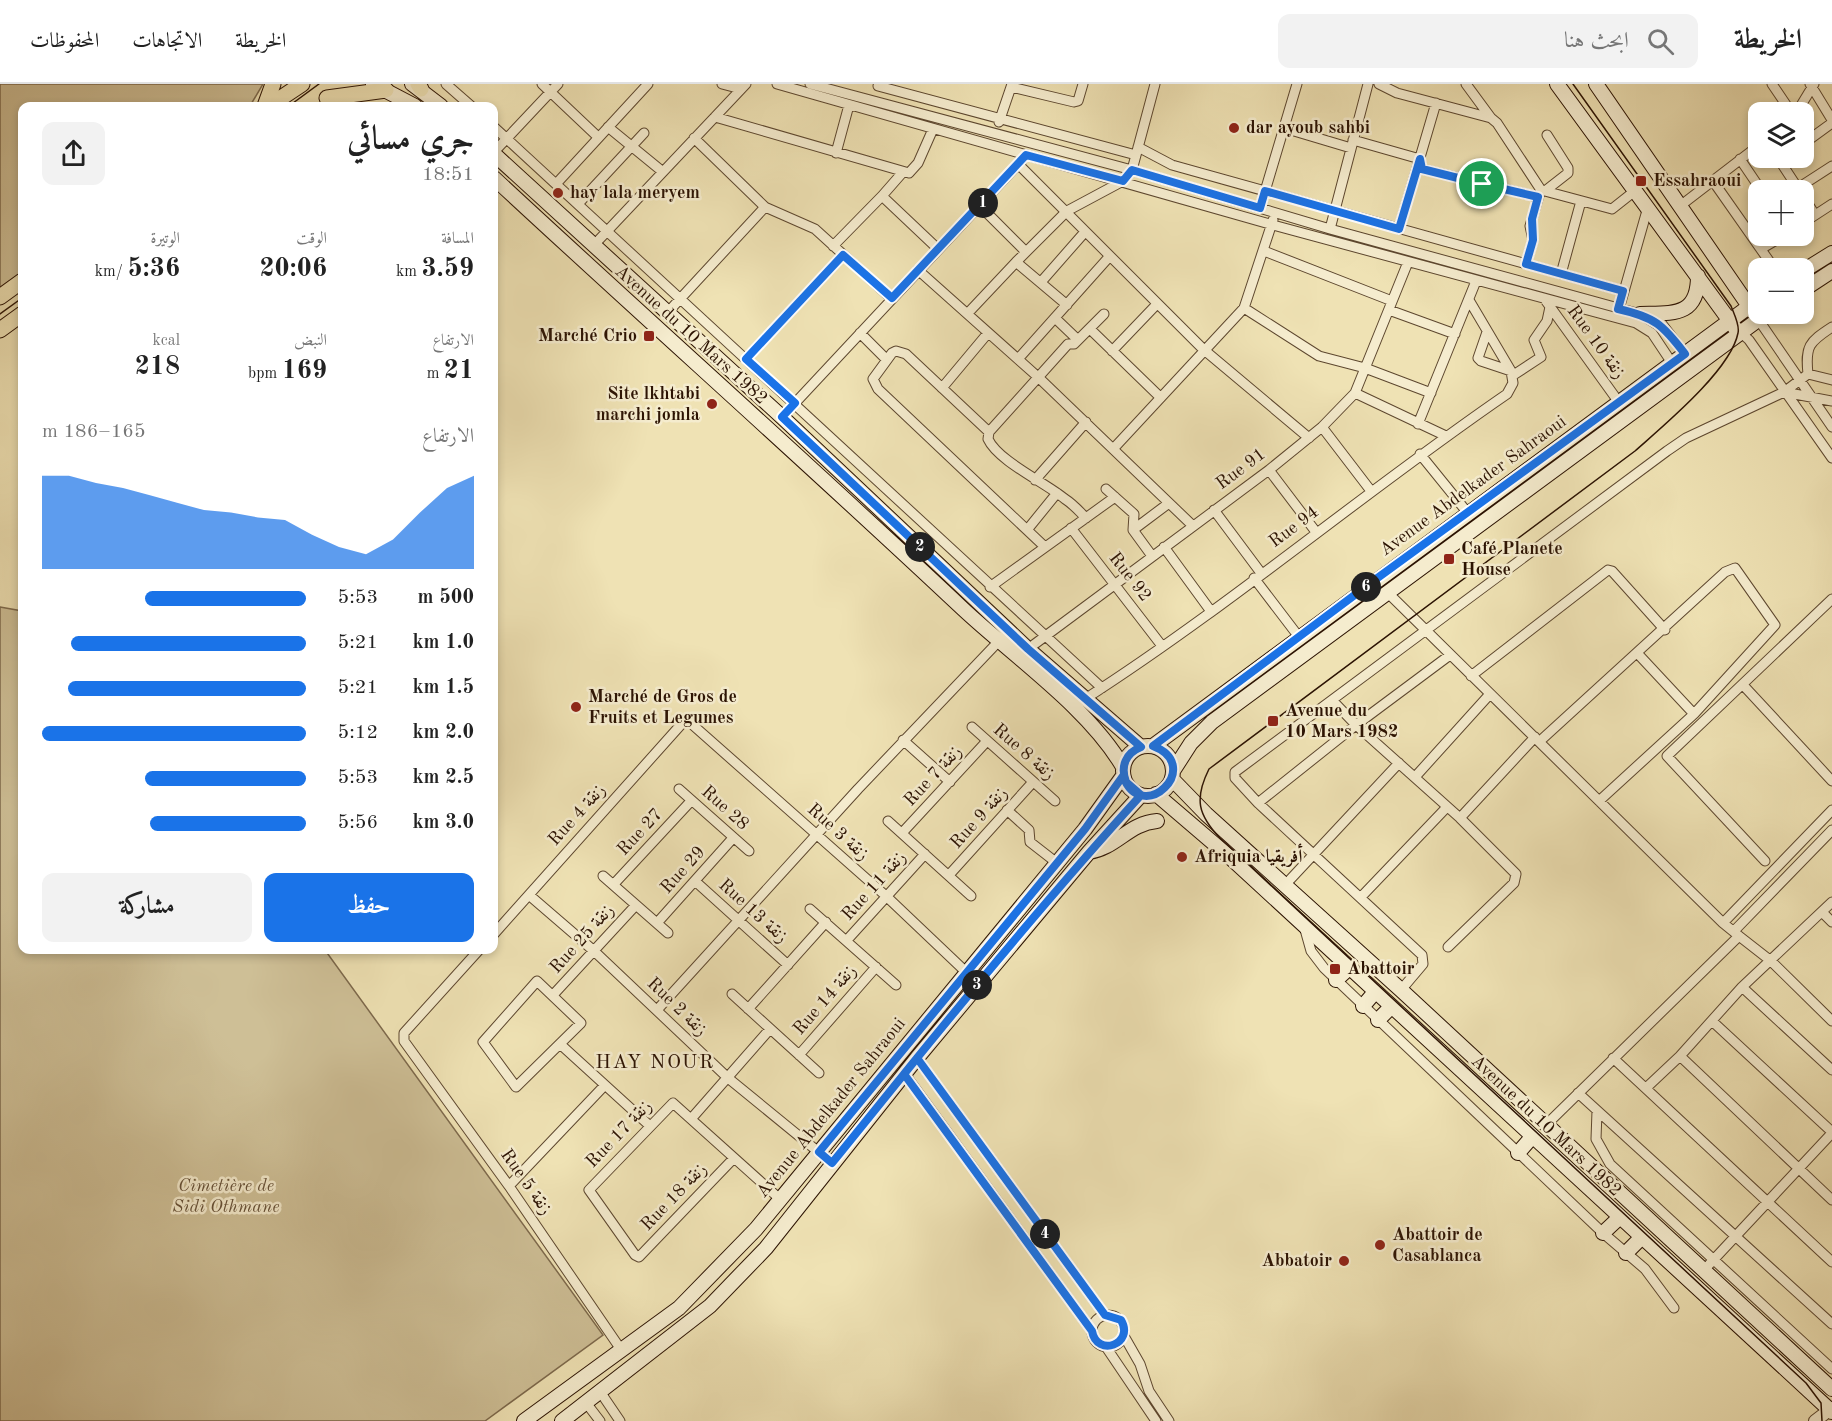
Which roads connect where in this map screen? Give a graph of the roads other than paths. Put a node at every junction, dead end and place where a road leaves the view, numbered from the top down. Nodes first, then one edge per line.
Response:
1 (273, 84) edge
2 (302, 84) edge
3 (346, 84) edge
4 (446, 84) edge
5 (542, 84) edge
6 (558, 84) edge
7 (648, 84) edge
8 (722, 84) edge
9 (777, 84) edge
10 (810, 84) edge
11 (1083, 84) edge
12 (1155, 84) edge
13 (1297, 84) edge
14 (1368, 84) edge
15 (1379, 84) edge
16 (1466, 84) edge
17 (1557, 84) edge
18 (1596, 84) edge
19 (1772, 84) edge
20 (878, 85) edge
21 (1812, 85) edge
22 (421, 86) edge
23 (1012, 86) edge
24 (380, 87) edge
25 (743, 87) edge
26 (550, 92) junction
27 (872, 100) junction
28 (268, 102) edge
29 (273, 102) edge
30 (321, 102) edge
31 (408, 102) edge
32 (437, 102) edge
33 (466, 102) edge
34 (1784, 102) edge
35 (1803, 102) edge
36 (1436, 104) junction
37 (849, 105) junction
38 (869, 111) junction
39 (715, 117) junction
40 (1831, 117) edge
41 (1491, 118) junction
42 (1000, 119) junction
43 (608, 128) junction
44 (1284, 128) junction
45 (933, 129) junction
46 (498, 131) edge
47 (994, 132) junction
48 (644, 133) dead end
49 (1814, 133) edge
50 (1547, 135) dead end
51 (598, 137) junction
52 (694, 138) junction
53 (507, 139) junction
54 (1352, 144) junction
55 (632, 146) junction
56 (498, 149) edge
57 (1137, 151) junction
58 (836, 153) junction
59 (1748, 153) edge
60 (1026, 155) junction
61 (498, 157) edge
62 (1420, 159) junction
63 (1740, 159) junction
64 (1019, 165) junction
65 (1832, 166) edge
66 (1132, 170) junction
67 (663, 172) junction
68 (903, 172) junction
69 (1754, 180) edge
70 (1123, 181) junction
71 (1713, 181) junction
72 (1814, 181) edge
73 (498, 182) edge
74 (556, 184) junction
75 (1636, 190) junction
76 (1265, 191) junction
77 (1541, 193) junction
78 (882, 196) junction
79 (1581, 201) junction
80 (578, 204) junction
81 (980, 206) junction
82 (1680, 206) junction
83 (1829, 206) edge
84 (765, 207) junction
85 (1648, 207) junction
86 (1260, 208) junction
87 (1067, 211) junction
88 (1274, 212) junction
89 (1334, 212) junction
90 (1815, 215) edge
91 (1832, 218) edge
92 (1273, 225) junction
93 (1330, 229) junction
94 (1399, 229) junction
95 (606, 230) junction
96 (1084, 233) junction
97 (594, 245) junction
98 (833, 246) junction
99 (1766, 246) edge
100 (938, 249) junction
101 (1761, 249) junction
102 (1264, 251) junction
103 (1026, 252) junction
104 (1832, 253) edge
105 (843, 255) junction
106 (1109, 257) junction
107 (1767, 258) edge
108 (1016, 262) junction
109 (1408, 262) junction
110 (1526, 264) junction
111 (1814, 264) edge
112 (918, 270) junction
113 (1832, 271) edge
114 (1561, 274) junction
115 (1698, 276) junction
116 (1041, 282) junction
117 (1476, 282) junction
118 (1814, 283) edge
119 (18, 284) edge
120 (1623, 291) junction
121 (1748, 295) edge
122 (0, 297) edge
123 (892, 298) junction
124 (679, 300) junction
125 (1469, 300) junction
126 (1157, 304) junction
127 (1548, 304) junction
128 (1068, 305) junction
129 (1391, 305) junction
130 (1244, 308) junction
131 (1618, 309) junction
132 (1748, 310) edge
133 (668, 312) junction
134 (968, 313) junction
135 (1104, 314) dead end
136 (1640, 314) junction
137 (18, 317) edge
138 (1055, 318) junction
139 (1748, 322) edge
140 (1767, 324) edge
141 (1734, 327) junction
142 (1832, 327) edge
143 (1090, 329) junction
144 (0, 330) edge
145 (1487, 332) junction
146 (860, 333) junction
147 (988, 333) junction
148 (1455, 334) junction
149 (1078, 340) junction
150 (1203, 350) junction
151 (1112, 351) junction
152 (1685, 354) junction
153 (746, 359) junction
154 (1018, 359) junction
155 (887, 360) junction
156 (1672, 363) junction
157 (1365, 368) junction
158 (1512, 373) junction
159 (1809, 374) junction
160 (1038, 376) junction
161 (1831, 379) edge
162 (1800, 380) junction
163 (942, 388) junction
164 (1784, 392) junction
165 (1355, 393) junction
166 (1431, 393) junction
167 (1810, 395) junction
168 (1160, 397) junction
169 (1832, 401) edge
170 (1618, 402) junction
171 (795, 403) junction
172 (782, 417) junction
173 (1086, 422) junction
174 (1418, 424) junction
175 (1322, 427) junction
176 (1832, 427) edge
177 (989, 432) junction
178 (1446, 436) junction
179 (1309, 438) junction
180 (1114, 448) junction
181 (1420, 454) junction
182 (1832, 458) edge
183 (1269, 470) junction
184 (1035, 480) junction
185 (1106, 489) dead end
186 (1371, 490) junction
187 (1058, 493) junction
188 (1116, 497) junction
189 (1169, 503) junction
190 (1214, 510) junction
191 (1467, 513) junction
192 (1086, 518) junction
193 (1192, 525) junction
194 (1071, 528) junction
195 (1028, 530) junction
196 (1133, 530) junction
197 (1316, 532) junction
198 (1045, 547) junction
199 (1164, 548) junction
200 (1152, 556) junction
201 (1258, 575) junction
202 (1116, 584) junction
203 (990, 587) junction
204 (1387, 592) junction
205 (1832, 599) edge
206 (1210, 610) junction
207 (1424, 630) junction
208 (1665, 630) junction
209 (1044, 636) junction
210 (1299, 637) junction
211 (998, 642) junction
212 (1162, 646) junction
213 (1028, 649) junction
214 (1638, 654) junction
215 (1450, 655) junction
216 (1471, 676) junction
217 (1743, 686) junction
218 (1102, 688) junction
219 (1490, 694) junction
220 (1086, 699) junction
221 (1332, 700) junction
222 (1694, 714) junction
223 (686, 719) joint
224 (1356, 724) junction
225 (972, 727) dead end
226 (903, 740) junction
227 (1537, 740) junction
228 (987, 741) junction
229 (1147, 746) junction
230 (1399, 763) junction
231 (1123, 771) junction
232 (1172, 775) junction
233 (1415, 777) junction
234 (1832, 781) edge
235 (950, 782) junction
236 (1033, 782) junction
237 (679, 789) dead end
238 (1156, 794) junction
239 (1141, 795) junction
240 (691, 801) junction
241 (1055, 801) dead end
242 (1599, 801) junction
243 (1258, 803) junction
244 (1448, 807) junction
245 (1007, 810) junction
246 (1832, 810) edge
247 (1460, 818) junction
248 (888, 821) dead end
249 (1157, 821) dead end
250 (1832, 830) edge
251 (902, 833) junction
252 (817, 835) junction
253 (734, 838) junction
254 (748, 852) dead end
255 (1089, 852) junction
256 (925, 854) junction
257 (1314, 855) junction
258 (1765, 861) dead end
259 (1058, 863) junction
260 (949, 875) junction
261 (603, 876) dead end
262 (695, 881) junction
263 (613, 885) junction
264 (1285, 885) junction
265 (529, 895) junction
266 (886, 896) junction
267 (971, 896) dead end
268 (1361, 897) junction
269 (1832, 902) edge
270 (636, 905) junction
271 (810, 909) dead end
272 (1822, 912) junction
273 (738, 921) junction
274 (826, 922) junction
275 (1832, 922) edge
276 (657, 923) junction
277 (1723, 923) junction
278 (1304, 926) junction
279 (498, 930) edge
280 (668, 933) dead end
281 (1737, 934) junction
282 (847, 940) junction
283 (1448, 947) dead end
284 (594, 951) junction
285 (475, 954) edge
286 (1771, 961) junction
287 (788, 965) junction
288 (876, 967) junction
289 (1349, 968) junction
290 (966, 972) junction
291 (1336, 980) junction
292 (896, 985) dead end
293 (1742, 987) junction
294 (1401, 990) junction
295 (1375, 992) junction
296 (732, 994) dead end
297 (553, 995) junction
298 (1363, 1006) junction
299 (1390, 1007) junction
300 (748, 1009) junction
301 (657, 1010) junction
302 (1378, 1020) junction
303 (1712, 1021) junction
304 (1832, 1021) edge
305 (770, 1029) junction
306 (560, 1044) junction
307 (799, 1055) junction
308 (1680, 1056) junction
309 (917, 1058) junction
310 (1613, 1058) junction
311 (1832, 1070) edge
312 (819, 1072) dead end
313 (904, 1074) junction
314 (728, 1078) junction
315 (605, 1085) junction
316 (1646, 1088) junction
317 (1578, 1093) junction
318 (1597, 1111) junction
319 (692, 1119) junction
320 (1546, 1125) junction
321 (650, 1126) junction
322 (1832, 1132) edge
323 (1532, 1137) junction
324 (819, 1152) junction
325 (1518, 1153) junction
326 (734, 1158) junction
327 (832, 1163) junction
328 (1798, 1167) junction
329 (509, 1186) junction
330 (781, 1200) junction
331 (1832, 1200) edge
332 (1767, 1202) junction
333 (1619, 1218) junction
334 (1603, 1233) junction
335 (1641, 1238) junction
336 (1735, 1238) junction
337 (1626, 1253) junction
338 (637, 1257) joint
339 (1714, 1259) junction
340 (1832, 1262) edge
341 (1703, 1271) junction
342 (1674, 1308) dead end
343 (1105, 1315) junction
344 (1832, 1324) edge
345 (1092, 1331) junction
346 (1124, 1336) junction
347 (1106, 1347) junction
348 (622, 1352) junction
349 (1832, 1369) edge
350 (1832, 1389) edge
351 (601, 1393) junction
352 (587, 1404) junction
353 (1831, 1410) edge
354 (524, 1421) edge
355 (562, 1421) edge
356 (600, 1421) edge
357 (620, 1421) edge
358 (1156, 1421) edge
359 (1169, 1421) edge
360 (1815, 1421) edge

1 - 28 main road
2 - 29 main road
3 - 30 main road
4 - 33 street
5 - 26 street
6 - 26 street
7 - 43 street
8 - 25 street
9 - 37 street
10 - 27 street
11 - 23 street
12 - 57 street
13 - 44 street
14 - 54 street
15 - 36 street
16 - 41 street
17 - 75 main road
18 - 82 main road
19 - 34 street
20 - 27 street
20 - 42 street
21 - 35 street
21 - 40 street
22 - 32 main road
23 - 42 street
24 - 30 main road
24 - 31 main road
25 - 39 street
26 - 51 street
26 - 53 street
27 - 38 street
27 - 47 street
36 - 41 street
36 - 62 street
37 - 38 street
37 - 58 street
38 - 45 street
39 - 52 street
39 - 58 street
40 - 49 street
41 - 77 street
42 - 47 street
42 - 57 street
43 - 51 street
43 - 55 street
44 - 54 street
44 - 76 street
45 - 60 street
45 - 68 street
46 - 53 street
47 - 66 street
48 - 55 street
50 - 77 street
51 - 74 street
52 - 67 street
52 - 84 street
53 - 56 street
53 - 74 street
54 - 62 street
54 - 89 street
55 - 67 street
55 - 80 street
57 - 66 street
57 - 76 street
58 - 68 street
59 - 63 street
60 - 64 street
60 - 70 street
61 - 97 main road, Avenue du 10 Mars 1982
62 - 77 street
62 - 94 street
63 - 69 street
63 - 71 street
64 - 81 street
64 - 87 street
65 - 72 street
66 - 70 street
66 - 86 street
67 - 95 street
68 - 78 street
70 - 87 street
70 - 92 street
71 - 82 street
71 - 101 street
73 - 211 main road, Avenue du 10 Mars 1982
74 - 80 street
75 - 79 street
75 - 85 main road
76 - 86 street
76 - 89 street
77 - 79 street
77 - 110 street
78 - 98 street
78 - 100 street
79 - 114 street
80 - 95 street
81 - 100 street
81 - 103 street
82 - 121 main road
83 - 90 street
83 - 91 street
84 - 98 street
84 - 124 street
85 - 115 main road
85 - 120 street
86 - 88 street
87 - 96 street
87 - 103 street
88 - 92 street
88 - 93 street
89 - 93 street
89 - 94 street
92 - 102 street
92 - 109 street
93 - 131 street
94 - 110 street
95 - 97 street
95 - 124 street
96 - 106 street
96 - 116 street
97 - 133 main road, Avenue du 10 Mars 1982
98 - 105 street
99 - 101 street
100 - 112 street
101 - 107 street
102 - 129 street
102 - 130 street
103 - 108 street
104 - 111 main road
105 - 123 street
105 - 153 street
106 - 126 street
106 - 128 street
108 - 116 street
108 - 134 street
109 - 117 street
109 - 129 street, Rue 91
110 - 114 street
112 - 123 street
112 - 134 street
113 - 118 main road
114 - 120 street
115 - 136 main road
115 - 141 main road
116 - 128 street
117 - 125 street
117 - 127 street
119 - 122 main road
120 - 131 street
123 - 146 street
124 - 133 street
124 - 153 street
125 - 145 street
125 - 148 street
126 - 150 street
126 - 151 street
127 - 156 street
127 - 158 street
127 - 170 street, Rue 10 زنقة
128 - 138 street
129 - 148 street
129 - 157 street, Rue 91
130 - 150 street
130 - 157 street
131 - 136 street
132 - 141 main road, Avenue Abdelkader Sahraoui
133 - 172 main road, Avenue du 10 Mars 1982
134 - 147 street
135 - 143 street
136 - 152 street
137 - 144 main road
138 - 149 street
138 - 154 street
139 - 141 main road, Avenue Abdelkader Sahraoui
140 - 162 street
141 - 152 main road, Avenue Abdelkader Sahraoui
141 - 164 street
141 - 204 main road, Avenue Abdelkader Sahraoui
142 - 159 street
143 - 149 street
143 - 151 street
145 - 158 street
145 - 158 street
146 - 155 street
146 - 171 street
147 - 154 street
147 - 163 street
148 - 166 street
149 - 160 street
150 - 168 street
150 - 179 street
151 - 168 street
152 - 156 main road, Avenue Abdelkader Sahraoui
153 - 171 street
154 - 160 street
155 - 163 street
155 - 195 street
156 - 170 main road, Avenue Abdelkader Sahraoui
157 - 165 street, Rue 91
157 - 166 street
158 - 178 street, Rue 94
159 - 161 street
159 - 162 street
160 - 173 street
160 - 177 street
162 - 164 street
162 - 167 street
163 - 177 street
164 - 167 street
164 - 182 street
164 - 207 street
165 - 174 street
165 - 175 street, Rue 91
166 - 174 street
167 - 169 street
167 - 176 street
168 - 180 street
170 - 191 main road, Avenue Abdelkader Sahraoui
171 - 172 street
171 - 203 street
172 - 213 main road, Avenue du 10 Mars 1982
173 - 180 street
173 - 184 street
174 - 178 street
175 - 179 street, Rue 91
175 - 186 street
177 - 184 street
178 - 181 street, Rue 94
179 - 183 street, Rue 91
180 - 189 street
181 - 186 street, Rue 94
181 - 191 street
183 - 190 street, Rue 91
183 - 197 street
184 - 187 street
185 - 188 street
186 - 197 street, Rue 94
187 - 192 street
187 - 195 street
188 - 192 street
188 - 196 street
189 - 193 street
189 - 196 street
190 - 193 street, Rue 91
190 - 201 street
191 - 210 main road, Avenue Abdelkader Sahraoui
192 - 194 street
193 - 199 street, Rue 91
194 - 198 street
194 - 202 street, Rue 92
195 - 198 street
196 - 200 street
197 - 201 street, Rue 94
198 - 203 street
199 - 200 street, Rue 91
199 - 206 street
200 - 202 street, Rue 91
201 - 206 street, Rue 94
201 - 210 street
202 - 209 street, Rue 91
202 - 212 street, Rue 92
203 - 209 street
204 - 207 street
204 - 232 main road, Avenue Abdelkader Sahraoui
205 - 217 street
206 - 212 street, Rue 94
207 - 215 street
207 - 221 street
208 - 214 street
208 - 216 street
208 - 222 street
209 - 213 street, Rue 91
209 - 218 street
210 - 229 main road, Avenue Abdelkader Sahraoui
211 - 226 street
211 - 231 main road, Avenue du 10 Mars 1982
212 - 218 street, Rue 94
213 - 220 main road, Avenue du 10 Mars 1982
214 - 222 street
214 - 227 street
215 - 216 street
215 - 224 street
216 - 219 street
217 - 234 street
217 - 258 street
218 - 220 street, Rue 94
219 - 227 street
219 - 233 street
220 - 229 main road, Avenue du 10 Mars 1982
221 - 224 street
221 - 243 street
222 - 242 street
223 - 252 street, Rue 3 زنقة
223 - 265 street, Rue 4 زنقة
224 - 230 street
224 - 243 street
225 - 228 street, Rue 8 زنقة
226 - 235 street
226 - 252 street
227 - 242 street
227 - 247 street
228 - 235 street, Rue 7 زنقة
228 - 236 street, Rue 8 زنقة
229 - 231 main road
229 - 232 main road
230 - 233 street
230 - 257 street
231 - 239 main road
231 - 259 main road, Avenue Abdelkader Sahraoui
232 - 238 main road
232 - 264 main road, Avenue du 10 Mars 1982
233 - 244 street
235 - 251 street, Rue 7 زنقة
236 - 241 street, Rue 8 زنقة
236 - 245 street, Rue 9 زنقة
237 - 240 street, Rue 28
238 - 239 main road
238 - 278 main road, Avenue du 10 Mars 1982
239 - 255 main road, Avenue Abdelkader Sahraoui
240 - 253 street, Rue 28
240 - 263 street, Rue 27
242 - 277 street
243 - 257 street
244 - 247 street
244 - 268 street
245 - 259 street
245 - 260 street, Rue 9 زنقة
246 - 277 street
247 - 283 street
248 - 251 street
249 - 255 main road
250 - 281 street
251 - 256 street
252 - 266 street, Rue 3 زنقة
252 - 273 street
253 - 254 street, Rue 28
253 - 262 street, Rue 29
255 - 309 main road, Avenue Abdelkader Sahraoui
256 - 260 street
256 - 266 street, Rue 11 زنقة
257 - 264 street
257 - 268 street
259 - 290 main road, Avenue Abdelkader Sahraoui
260 - 267 street
261 - 263 street
262 - 273 street, Rue 13 زنقة
262 - 276 street, Rue 29
263 - 270 street
264 - 294 main road, Avenue du 10 Mars 1982
265 - 279 street, Rue 4 زنقة
265 - 284 street, Rue 2 زنقة
266 - 282 street, Rue 11 زنقة
266 - 290 street, Rue 3 زنقة
268 - 294 street
269 - 272 street
270 - 276 street
270 - 284 street, Rue 25 زنقة
271 - 274 street
272 - 275 street
272 - 286 street
273 - 287 street, Rue 13 زنقة
273 - 301 street
274 - 282 street
274 - 287 street, Rue 13 زنقة
276 - 280 street
277 - 281 street
278 - 289 main road, Avenue du 10 Mars 1982
278 - 291 street
281 - 286 street
281 - 310 street
282 - 288 street
284 - 297 street, Rue 25 زنقة
284 - 301 street, Rue 2 زنقة
285 - 329 street, Rue 5 زنقة
286 - 293 street
286 - 304 street
287 - 300 street, Rue 13 زنقة
288 - 292 street
288 - 307 street, Rue 14 زنقة
289 - 291 main road
289 - 295 main road, Avenue du 10 Mars 1982
290 - 324 main road, Avenue Abdelkader Sahraoui
291 - 298 street
293 - 303 street
293 - 311 street
294 - 320 main road, Avenue du 10 Mars 1982
295 - 298 main road
295 - 299 main road, Avenue du 10 Mars 1982
296 - 300 street
297 - 306 street
297 - 306 street
298 - 302 street
299 - 302 main road
299 - 323 main road, Avenue du 10 Mars 1982
300 - 305 street
301 - 314 street, Rue 2 زنقة
302 - 325 street
303 - 308 street
303 - 322 street
305 - 307 street
305 - 314 street
306 - 315 street
307 - 312 street
308 - 316 street
308 - 328 street
309 - 313 main road, Avenue Abdelkader Sahraoui
309 - 343 street
310 - 316 street
310 - 317 street
313 - 327 main road, Avenue Abdelkader Sahraoui
313 - 345 street
314 - 319 street
314 - 324 street, Rue 2 زنقة
315 - 321 street
315 - 329 street
316 - 332 street
317 - 318 street
317 - 320 street
318 - 336 street
318 - 339 street
319 - 321 street, Rue 17 زنقة
319 - 326 street
320 - 341 main road, Avenue du 10 Mars 1982
321 - 338 street, Rue 17 زنقة
322 - 328 street
323 - 325 main road
323 - 333 main road, Avenue du 10 Mars 1982
324 - 327 street, Rue 2 زنقة
324 - 330 main road, Avenue Abdelkader Sahraoui
325 - 334 street
326 - 330 street
326 - 338 street, Rue 18 زنقة
327 - 351 main road, Avenue Abdelkader Sahraoui
328 - 331 street
328 - 332 street
329 - 348 street, Rue 5 زنقة
330 - 348 main road, Avenue Abdelkader Sahraoui
332 - 336 street
332 - 340 street
333 - 334 main road
333 - 335 main road, Avenue du 10 Mars 1982
334 - 337 street
335 - 337 main road
335 - 353 main road, Avenue du 10 Mars 1982
336 - 339 street
336 - 344 street
337 - 342 street
339 - 341 street
339 - 349 street
341 - 350 main road, Avenue du 10 Mars 1982
343 - 345 street
343 - 346 street
345 - 347 street
346 - 347 street
346 - 359 street
347 - 358 street
348 - 354 main road, Avenue Abdelkader Sahraoui
351 - 352 main road, Avenue Abdelkader Sahraoui
351 - 357 street
352 - 355 main road, Avenue Abdelkader Sahraoui
352 - 356 street
353 - 360 street

